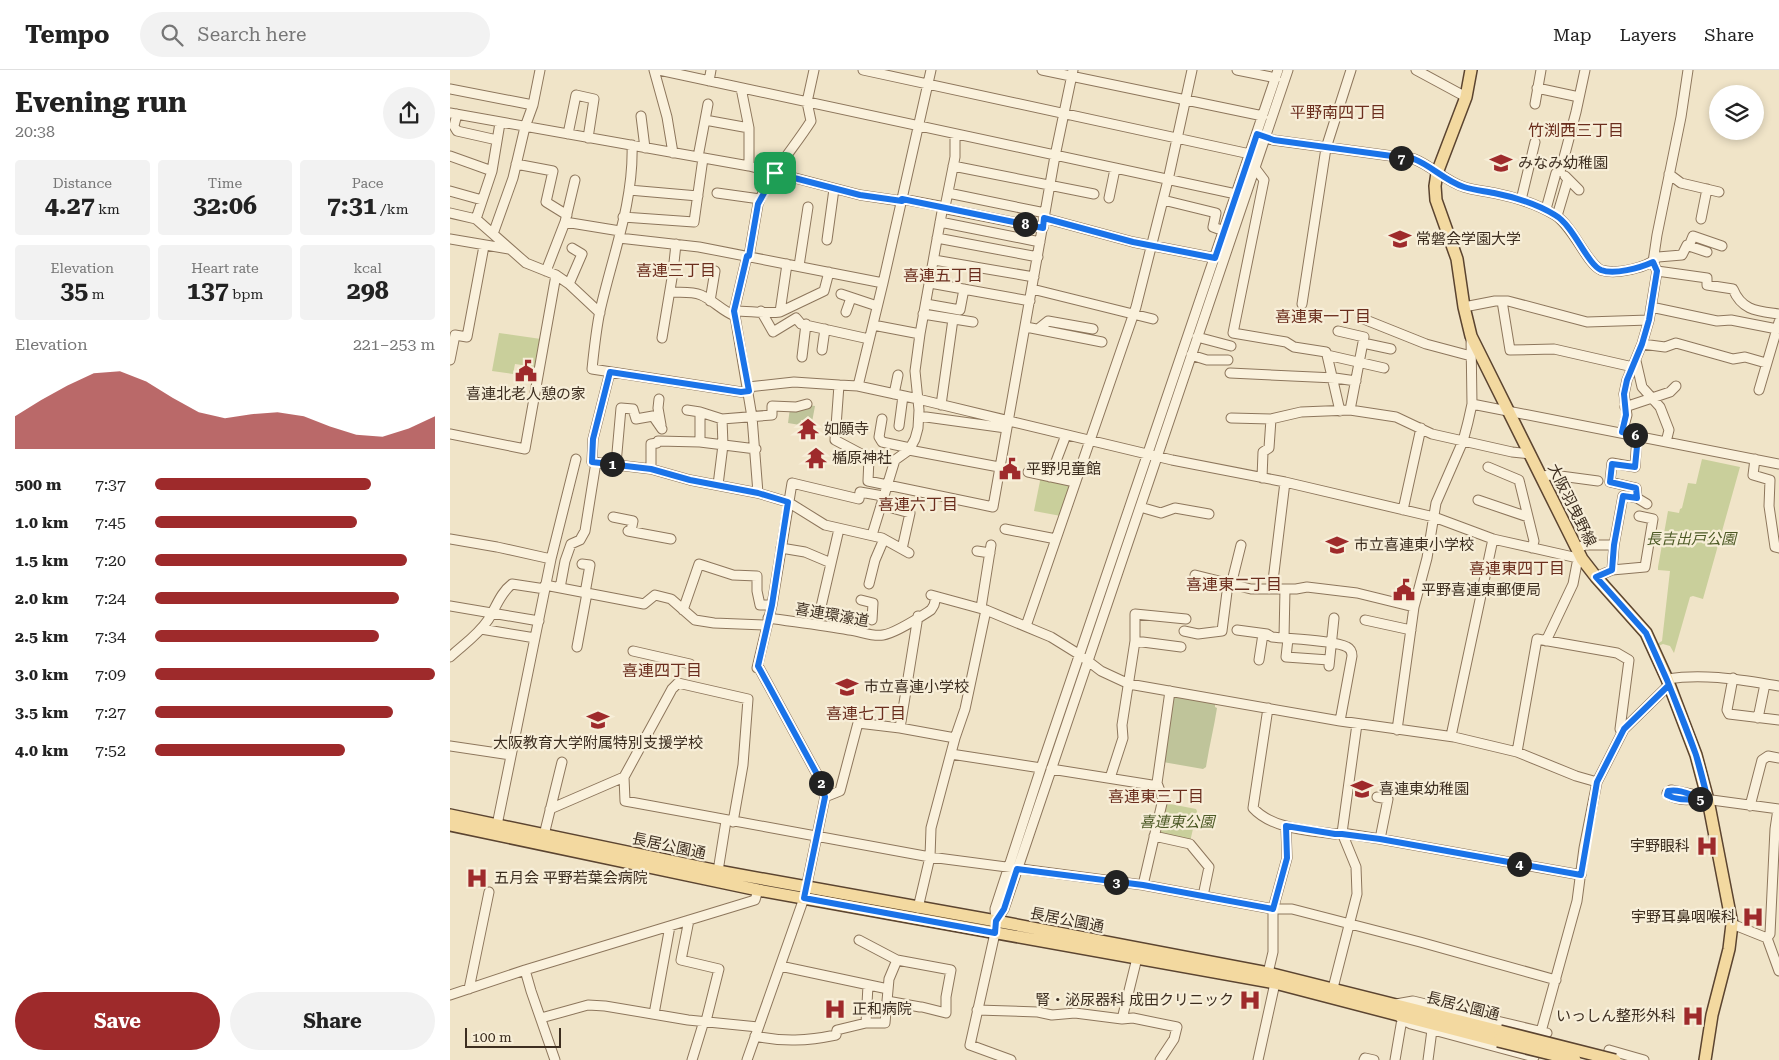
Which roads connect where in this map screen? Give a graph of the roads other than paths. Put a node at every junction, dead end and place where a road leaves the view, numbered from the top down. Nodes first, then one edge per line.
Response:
1 (540, 70) edge
2 (654, 70) edge
3 (658, 70) edge
4 (712, 70) edge
5 (814, 70) edge
6 (863, 70) edge
7 (931, 70) edge
8 (1042, 70) edge
9 (1192, 70) edge
10 (1237, 70) edge
11 (1288, 70) edge
12 (1351, 70) edge
13 (1416, 70) edge
14 (1471, 70) edge
15 (1541, 70) edge
16 (1688, 70) edge
17 (1581, 71) edge
18 (1073, 73) edge
19 (1277, 74) edge
20 (709, 81) junction
21 (928, 85) junction
22 (741, 88) junction
23 (1537, 88) junction
24 (450, 89) edge
25 (1466, 97) junction
26 (1579, 97) junction
27 (1185, 101) junction
28 (807, 102) junction
29 (708, 104) dead end
30 (1534, 104) dead end
31 (533, 105) junction
32 (453, 114) edge
33 (1064, 114) junction
34 (640, 116) dead end
35 (1263, 116) junction
36 (705, 120) junction
37 (500, 123) junction
38 (919, 126) junction
39 (525, 127) junction
40 (749, 128) junction
41 (568, 134) junction
42 (955, 134) junction
43 (1261, 136) junction
44 (588, 138) junction
45 (1177, 138) junction
46 (497, 140) junction
47 (1535, 142) dead end
48 (632, 146) junction
49 (645, 148) junction
50 (1326, 148) junction
51 (673, 153) junction
52 (1250, 154) junction
53 (450, 156) edge
54 (1055, 156) junction
55 (700, 158) junction
56 (516, 164) junction
57 (749, 166) junction
58 (953, 166) junction
59 (1255, 168) junction
60 (1115, 169) junction
61 (492, 171) junction
62 (1560, 171) junction
63 (775, 173) junction
64 (1437, 173) junction
65 (1669, 174) junction
66 (1568, 179) junction
67 (576, 180) dead end
68 (1168, 180) junction
69 (1050, 186) junction
70 (834, 188) junction
71 (629, 190) junction
72 (1579, 190) dead end
73 (1707, 190) junction
74 (450, 191) edge
75 (1719, 192) dead end
76 (717, 193) dead end
77 (948, 193) junction
78 (1094, 194) dead end
79 (1236, 194) junction
80 (698, 196) junction
81 (1109, 198) dead end
82 (760, 199) junction
83 (482, 200) junction
84 (902, 200) junction
85 (1163, 200) junction
86 (1521, 200) junction
87 (944, 206) junction
88 (808, 207) dead end
89 (1546, 210) junction
90 (450, 214) edge
91 (1045, 215) junction
92 (1557, 216) junction
93 (623, 217) junction
94 (566, 218) junction
95 (476, 219) junction
96 (1701, 219) dead end
97 (940, 222) junction
98 (1043, 228) junction
99 (1224, 231) junction
100 (493, 234) junction
101 (619, 235) junction
102 (937, 238) junction
103 (450, 239) edge
104 (827, 240) dead end
105 (1040, 242) junction
106 (676, 244) junction
107 (484, 246) junction
108 (1151, 246) junction
109 (1689, 246) junction
110 (1722, 246) dead end
111 (572, 248) dead end
112 (509, 250) junction
113 (1707, 252) dead end
114 (748, 256) junction
115 (1038, 257) junction
116 (1215, 258) junction
117 (934, 260) junction
118 (788, 264) junction
119 (799, 266) junction
120 (1655, 266) junction
121 (546, 271) junction
122 (715, 271) dead end
123 (829, 272) junction
124 (1215, 272) junction
125 (556, 275) junction
126 (1034, 277) junction
127 (883, 283) junction
128 (930, 283) junction
129 (568, 284) junction
130 (1032, 288) junction
131 (964, 289) junction
132 (670, 292) junction
133 (841, 294) dead end
134 (851, 298) junction
135 (710, 301) junction
136 (1030, 301) junction
137 (1502, 301) junction
138 (926, 304) junction
139 (1302, 304) dead end
140 (877, 306) junction
141 (1464, 307) junction
142 (1651, 307) junction
143 (761, 311) junction
144 (600, 312) junction
145 (780, 312) junction
146 (846, 312) dead end
147 (735, 314) junction
148 (923, 314) junction
149 (1133, 314) junction
150 (1779, 314) edge
151 (1361, 318) dead end
152 (953, 319) junction
153 (1153, 319) dead end
154 (1649, 320) junction
155 (973, 322) dead end
156 (806, 324) junction
157 (873, 325) junction
158 (1778, 325) edge
159 (1026, 327) junction
160 (825, 329) junction
161 (1038, 329) junction
162 (1093, 329) dead end
163 (1338, 331) dead end
164 (920, 334) junction
165 (1471, 336) junction
166 (1197, 337) junction
167 (662, 338) dead end
168 (869, 339) junction
169 (1102, 342) dead end
170 (1363, 343) junction
171 (1642, 344) junction
172 (1231, 346) dead end
173 (1391, 349) dead end
174 (823, 350) dead end
175 (1191, 355) junction
176 (1327, 355) junction
177 (1471, 356) junction
178 (802, 357) dead end
179 (450, 360) edge
180 (1228, 360) dead end
181 (1359, 363) junction
182 (1766, 363) junction
183 (1634, 364) junction
184 (1384, 368) dead end
185 (610, 372) junction
186 (1230, 373) dead end
187 (898, 375) dead end
188 (1331, 378) junction
189 (1356, 381) junction
190 (839, 385) junction
191 (858, 386) junction
192 (1676, 386) dead end
193 (748, 389) junction
194 (1758, 390) dead end
195 (899, 395) junction
196 (659, 398) dead end
197 (1652, 398) junction
198 (918, 399) junction
199 (807, 404) dead end
200 (1472, 404) junction
201 (941, 405) junction
202 (1625, 407) junction
203 (688, 410) dead end
204 (1350, 410) junction
205 (1509, 410) junction
206 (1340, 411) junction
207 (700, 412) junction
208 (920, 416) junction
209 (752, 417) junction
210 (1231, 418) dead end
211 (722, 419) junction
212 (882, 419) dead end
213 (1271, 419) junction
214 (1007, 424) junction
215 (899, 426) dead end
216 (1422, 428) junction
217 (662, 429) junction
218 (1622, 432) junction
219 (450, 434) edge
220 (1066, 435) junction
221 (1638, 436) junction
222 (664, 440) junction
223 (1089, 440) junction
224 (1463, 441) junction
225 (700, 442) junction
226 (1666, 442) junction
227 (723, 445) junction
228 (756, 449) junction
229 (910, 449) junction
230 (1530, 454) junction
231 (1153, 455) junction
232 (576, 459) dead end
233 (1755, 459) junction
234 (594, 462) junction
235 (616, 464) junction
236 (1779, 464) edge
237 (1488, 467) dead end
238 (999, 468) junction
239 (651, 469) junction
240 (1028, 472) dead end
241 (1541, 476) junction
242 (1050, 477) junction
243 (1262, 478) junction
244 (1598, 481) dead end
245 (1075, 482) junction
246 (1285, 482) junction
247 (718, 485) junction
248 (886, 486) junction
249 (758, 493) junction
250 (1637, 498) junction
251 (882, 500) junction
252 (1478, 500) dead end
253 (788, 502) junction
254 (1647, 504) dead end
255 (1140, 507) junction
256 (1403, 510) junction
257 (1209, 514) dead end
258 (1639, 516) dead end
259 (613, 517) dead end
260 (1434, 517) junction
261 (1528, 517) junction
262 (839, 529) junction
263 (1005, 529) dead end
264 (872, 535) junction
265 (451, 539) edge
266 (884, 539) junction
267 (1056, 539) junction
268 (1493, 539) junction
269 (671, 540) dead end
270 (1241, 545) dead end
271 (1614, 545) junction
272 (781, 548) junction
273 (1532, 548) junction
274 (1779, 548) edge
275 (977, 551) dead end
276 (1579, 555) junction
277 (551, 559) junction
278 (831, 563) junction
279 (582, 564) dead end
280 (1612, 570) junction
281 (1195, 575) dead end
282 (1596, 577) junction
283 (1230, 584) junction
284 (545, 587) junction
285 (560, 588) junction
286 (1272, 589) junction
287 (1285, 589) junction
288 (586, 593) junction
289 (772, 605) junction
290 (450, 606) edge
291 (1414, 607) junction
292 (984, 609) junction
293 (683, 610) junction
294 (820, 611) dead end
295 (493, 612) junction
296 (918, 616) junction
297 (1334, 618) dead end
298 (1186, 619) dead end
299 (872, 620) dead end
300 (1365, 620) dead end
301 (538, 621) junction
302 (767, 622) junction
303 (1026, 626) junction
304 (481, 629) junction
305 (1237, 630) dead end
306 (1411, 630) junction
307 (1184, 631) dead end
308 (1262, 634) junction
309 (535, 638) junction
310 (1286, 638) junction
311 (1546, 640) junction
312 (1135, 642) junction
313 (1331, 643) junction
314 (577, 647) dead end
315 (1181, 647) dead end
316 (634, 651) dead end
317 (450, 657) edge
318 (1084, 658) junction
319 (1259, 660) dead end
320 (690, 664) dead end
321 (1733, 678) junction
322 (1668, 682) junction
323 (1129, 684) junction
324 (1765, 684) junction
325 (1779, 686) edge
326 (1170, 691) junction
327 (1268, 708) junction
328 (1758, 718) junction
329 (1779, 720) edge
330 (1340, 721) junction
331 (1357, 724) junction
332 (900, 728) junction
333 (1397, 730) junction
334 (1622, 733) junction
335 (1451, 736) junction
336 (954, 738) junction
337 (450, 746) edge
338 (1517, 752) junction
339 (951, 754) junction
340 (511, 755) junction
341 (1779, 758) edge
342 (562, 762) dead end
343 (1041, 768) junction
344 (1051, 769) junction
345 (624, 776) junction
346 (1110, 778) junction
347 (1597, 782) junction
348 (1158, 786) junction
349 (825, 797) junction
350 (1377, 797) dead end
351 (1703, 799) junction
352 (1750, 806) junction
353 (550, 809) junction
354 (1778, 809) edge
355 (450, 815) edge
356 (730, 821) junction
357 (450, 825) edge
358 (1286, 826) junction
359 (496, 830) junction
360 (1342, 834) junction
361 (544, 835) junction
362 (1154, 836) junction
363 (816, 837) junction
364 (1380, 839) junction
365 (930, 857) junction
366 (1013, 868) junction
367 (718, 872) junction
368 (1581, 875) junction
369 (1143, 885) junction
370 (758, 890) junction
371 (489, 892) dead end
372 (805, 893) junction
373 (1203, 896) junction
374 (918, 908) junction
375 (1273, 909) junction
376 (689, 920) junction
377 (996, 921) junction
378 (1732, 924) junction
379 (1349, 925) junction
380 (670, 926) junction
381 (995, 933) junction
382 (1767, 938) junction
383 (859, 940) dead end
384 (1137, 958) junction
385 (896, 960) junction
386 (780, 966) junction
387 (525, 970) junction
388 (1779, 970) edge
389 (1268, 973) junction
390 (1556, 980) junction
391 (1275, 983) junction
392 (868, 985) junction
393 (1333, 988) junction
394 (469, 989) junction
395 (888, 989) junction
396 (450, 995) edge
397 (887, 1001) junction
398 (977, 1010) junction
399 (1397, 1012) junction
400 (654, 1014) junction
401 (541, 1018) junction
402 (1122, 1019) junction
403 (705, 1021) junction
404 (866, 1023) junction
405 (1432, 1030) junction
406 (757, 1031) junction
407 (1544, 1032) junction
408 (1499, 1036) junction
409 (555, 1060) edge
410 (692, 1060) edge
411 (746, 1060) edge
412 (1011, 1060) edge
413 (1160, 1060) edge
414 (1258, 1060) edge
415 (1364, 1060) edge
416 (1374, 1060) edge
417 (1395, 1060) edge
418 (1428, 1060) edge
419 (1575, 1060) edge
420 (1607, 1060) edge
421 (1615, 1060) edge
422 (1644, 1060) edge
423 (1705, 1060) edge

1 - 31 street
2 - 51 street
3 - 20 street
4 - 20 street
5 - 28 street
6 - 21 street
7 - 21 street
8 - 18 street
9 - 27 street
10 - 19 street
11 - 43 street
12 - 50 street
13 - 25 street
14 - 25 main road, 大阪羽曳野線
15 - 23 street
16 - 65 street
17 - 26 street
18 - 27 street
18 - 33 street
19 - 35 street
20 - 22 street
21 - 33 street
21 - 38 street
22 - 28 street
22 - 40 street
23 - 26 street
23 - 30 street
24 - 31 street
25 - 64 main road, 大阪羽曳野線
26 - 62 street
27 - 35 street
27 - 45 street
28 - 38 street
28 - 63 street
29 - 36 street
31 - 39 street
32 - 37 street
32 - 46 street
33 - 45 street
33 - 54 street
34 - 49 street
35 - 43 street
36 - 40 street
36 - 55 street
37 - 39 street
37 - 46 street
38 - 42 street
38 - 84 street
39 - 41 street
39 - 56 street
40 - 57 street
41 - 44 street
41 - 44 street
42 - 54 street
42 - 58 street
43 - 50 street
43 - 52 street
43 - 59 street
44 - 48 street
45 - 52 street
45 - 68 street
46 - 61 street
47 - 86 street
48 - 49 street
48 - 71 street
49 - 51 street
50 - 64 street
50 - 139 street
51 - 55 street
52 - 79 street
53 - 61 street
54 - 60 street
54 - 69 street
55 - 57 street
55 - 80 street
56 - 94 street
56 - 100 street
57 - 63 street
58 - 69 street
58 - 77 street
59 - 124 street
59 - 176 street
60 - 68 street
60 - 81 street
61 - 83 street
62 - 66 street
62 - 89 street
63 - 70 street
63 - 82 street
64 - 86 street
64 - 141 main road, 大阪羽曳野線
65 - 73 street
65 - 120 street
66 - 72 street
66 - 92 street
67 - 94 street
68 - 79 street
68 - 85 street
69 - 78 street
69 - 91 street
70 - 84 street
70 - 104 street
71 - 80 street
71 - 93 street
73 - 75 street
73 - 96 street
74 - 83 street
76 - 82 street
77 - 87 street
77 - 91 street
79 - 99 street
80 - 93 street
82 - 114 street
83 - 95 street
84 - 87 street
84 - 127 street
85 - 99 street
85 - 108 street
86 - 89 street
87 - 97 street
87 - 98 street
88 - 119 street
89 - 92 street
90 - 95 street
91 - 98 street
91 - 108 street
92 - 120 street
93 - 101 street
94 - 101 street
94 - 121 street
95 - 100 street
97 - 102 street
97 - 105 street
98 - 105 street
99 - 116 street
100 - 112 street
101 - 106 street
101 - 144 street
102 - 115 street
102 - 117 street
103 - 107 street
105 - 115 street
106 - 114 street
106 - 132 street
107 - 112 street
107 - 179 street
108 - 116 street
108 - 149 street
109 - 110 street
109 - 113 street
109 - 120 street
111 - 129 street
112 - 121 street
114 - 118 street
114 - 147 street
115 - 126 street
116 - 124 street
117 - 126 street
117 - 128 street
118 - 119 street
118 - 145 street
119 - 123 street
120 - 142 street
120 - 150 street
121 - 125 street
122 - 135 street
123 - 127 street
123 - 145 street
124 - 166 street
124 - 231 street
125 - 129 street
125 - 219 street
126 - 130 street
127 - 140 street
128 - 131 street
128 - 138 street
129 - 144 street
130 - 136 street
130 - 149 street
131 - 136 street
131 - 138 street
132 - 135 street
132 - 167 street
133 - 134 street
134 - 140 street
134 - 146 street
135 - 147 street
136 - 159 street
137 - 141 street
137 - 154 street
137 - 183 street
138 - 148 street
140 - 157 street
141 - 165 main road, 大阪羽曳野線
142 - 154 street
142 - 158 street
143 - 145 street
143 - 147 street
143 - 156 street
144 - 185 street
147 - 193 street
148 - 152 street
148 - 164 street
149 - 153 street
149 - 223 street
151 - 177 street
152 - 155 street
152 - 201 street
154 - 171 street
156 - 160 street
156 - 178 street
157 - 164 street
157 - 168 street
158 - 182 street
159 - 161 street
159 - 214 street
160 - 168 street
160 - 174 street
161 - 162 street
161 - 169 street
163 - 170 street
164 - 198 street
165 - 177 street
165 - 205 main road, 大阪羽曳野線
166 - 172 street
166 - 175 street
168 - 191 street
170 - 173 street
170 - 181 street
171 - 182 street
171 - 183 street
175 - 180 street
175 - 231 street
176 - 181 street
176 - 188 street
177 - 200 street
181 - 184 street
181 - 189 street
182 - 194 street
183 - 197 street
183 - 202 street
185 - 193 street
185 - 234 street
186 - 188 street
187 - 195 street
188 - 189 street
188 - 206 street
189 - 204 street
190 - 191 street
190 - 193 street
190 - 248 street
191 - 195 street
192 - 197 street
193 - 209 street
195 - 198 street
195 - 215 street
196 - 217 street
197 - 202 street
197 - 226 street
198 - 201 street
198 - 208 street
199 - 209 street
200 - 205 street
200 - 224 street
201 - 214 street
202 - 218 street
203 - 207 street
204 - 206 street
204 - 216 street
205 - 218 street
205 - 230 main road, 大阪羽曳野線
206 - 213 street
207 - 211 street
207 - 225 street
208 - 214 street
208 - 229 street
209 - 211 street
209 - 228 street
210 - 213 street
211 - 227 street
212 - 229 street
213 - 243 street
214 - 220 street
214 - 238 street
216 - 224 street
216 - 256 street
217 - 222 street
217 - 235 street
218 - 221 street
220 - 223 street
220 - 242 street
221 - 226 street
221 - 250 street
222 - 225 street
222 - 239 street
223 - 231 street
223 - 245 street
224 - 230 street
224 - 260 street
225 - 227 street
226 - 233 street
227 - 228 street
227 - 247 street
228 - 249 street
229 - 238 street
229 - 248 street
230 - 241 main road, 大阪羽曳野線
231 - 243 street
231 - 255 street
231 - 318 street
232 - 277 street
233 - 236 street
233 - 274 street
234 - 235 street
234 - 285 street
235 - 239 street
237 - 261 street
238 - 248 street
239 - 247 street
240 - 242 street
241 - 244 street
241 - 276 main road, 大阪羽曳野線
242 - 245 street
243 - 246 street
245 - 267 street
246 - 256 street
246 - 286 street
247 - 249 street
248 - 251 street
249 - 253 street
250 - 254 street
250 - 271 street
251 - 253 street
251 - 264 street
251 - 266 street
252 - 261 street
253 - 262 street
253 - 272 street
255 - 257 street
255 - 318 street
256 - 260 street
258 - 280 street
259 - 269 street
260 - 268 street
260 - 291 street
261 - 273 street
262 - 264 street
262 - 278 street
263 - 267 street
264 - 266 street
265 - 277 street
266 - 299 street
267 - 303 street
268 - 273 street
268 - 335 street
270 - 283 street
271 - 276 street
271 - 280 street
272 - 278 street
272 - 289 street
273 - 276 street
275 - 292 street
276 - 282 main road, 大阪羽曳野線
276 - 311 street
277 - 284 street
278 - 294 street
279 - 288 street
280 - 282 street
281 - 283 street
282 - 322 main road, 大阪羽曳野線
283 - 286 street
283 - 307 street
284 - 285 street, 喜連環濠道
284 - 295 street, 喜連環濠道
284 - 301 street
285 - 288 street, 喜連環濠道
286 - 287 street
287 - 291 street
287 - 310 street
288 - 293 street, 喜連環濠道
288 - 314 street
289 - 293 street
289 - 302 street
290 - 295 street
291 - 306 street
292 - 296 street, 喜連環濠道
292 - 303 street
292 - 336 street
293 - 302 street, 喜連環濠道
295 - 301 street
295 - 304 street
296 - 302 street, 喜連環濠道
296 - 332 street
297 - 313 street
298 - 312 street
300 - 306 street
301 - 309 street
302 - 349 street
303 - 318 street
304 - 309 street
304 - 317 street
305 - 308 street
306 - 333 street
308 - 310 street
308 - 319 street
309 - 340 street
310 - 313 street
310 - 313 street
311 - 334 street
311 - 338 street
312 - 315 street
312 - 323 street
313 - 330 street
316 - 320 street
318 - 323 street
318 - 343 street
318 - 344 street
321 - 322 street
321 - 324 street
321 - 328 street
322 - 334 street
322 - 351 main road, 大阪羽曳野線
323 - 326 street
323 - 346 street
324 - 325 street
324 - 328 street
326 - 327 street
326 - 348 street
327 - 330 street
327 - 358 street
328 - 329 street
330 - 331 street
331 - 333 street
331 - 360 street
332 - 336 street
332 - 349 street
333 - 335 street
334 - 347 street
335 - 338 street
336 - 339 street
337 - 340 street
338 - 347 street
339 - 343 street
339 - 365 street
340 - 359 street
341 - 352 street
342 - 353 street
343 - 366 street
344 - 346 street
344 - 366 street
345 - 353 street
345 - 356 street
345 - 356 street
346 - 348 street
347 - 368 street
348 - 362 street
349 - 363 street
350 - 364 street
351 - 352 street
351 - 378 main road, 大阪羽曳野線
352 - 354 street
353 - 361 street
354 - 382 street
355 - 359 main road, 長居公園通
356 - 363 street
356 - 367 street
357 - 359 main road, 長居公園通
358 - 360 street
358 - 375 street
359 - 361 main road, 長居公園通
359 - 370 main road, 長居公園通
360 - 364 street
360 - 379 street
361 - 367 main road, 長居公園通
362 - 369 street
362 - 373 street
363 - 365 street
363 - 372 street
364 - 368 street
365 - 366 street
365 - 374 street
366 - 369 street
366 - 377 street
367 - 372 main road, 長居公園通
368 - 390 street
369 - 373 street
370 - 372 main road, 長居公園通
370 - 376 street
371 - 394 street
372 - 374 main road, 長居公園通
372 - 381 main road, 長居公園通
372 - 386 street
373 - 375 street
374 - 377 main road, 長居公園通
375 - 379 street
375 - 389 street
376 - 380 street
376 - 403 street
377 - 381 street
377 - 389 main road, 長居公園通
378 - 382 street
378 - 423 main road, 大阪羽曳野線
379 - 390 street
379 - 393 street
380 - 387 street
380 - 400 street
381 - 384 main road, 長居公園通
381 - 398 street
382 - 388 street
383 - 385 street
384 - 391 main road, 長居公園通
384 - 402 street
385 - 395 street
385 - 397 street
386 - 392 street
386 - 406 street
387 - 394 street
387 - 401 street
389 - 393 main road, 長居公園通
390 - 407 street
391 - 399 main road, 長居公園通
391 - 414 street
392 - 395 street
392 - 404 street
393 - 399 main road, 長居公園通
394 - 396 street
395 - 397 street
397 - 404 street
398 - 402 street
398 - 412 street
399 - 405 street
399 - 407 street
399 - 408 main road, 長居公園通
399 - 417 street
400 - 401 street
400 - 403 street
401 - 409 street
402 - 413 street
403 - 406 street
403 - 410 street
404 - 406 street
405 - 407 street
405 - 418 street
406 - 411 street
408 - 419 main road, 長居公園通, bridge
408 - 421 main road, 長居公園通, bridge
415 - 416 street
420 - 422 street

